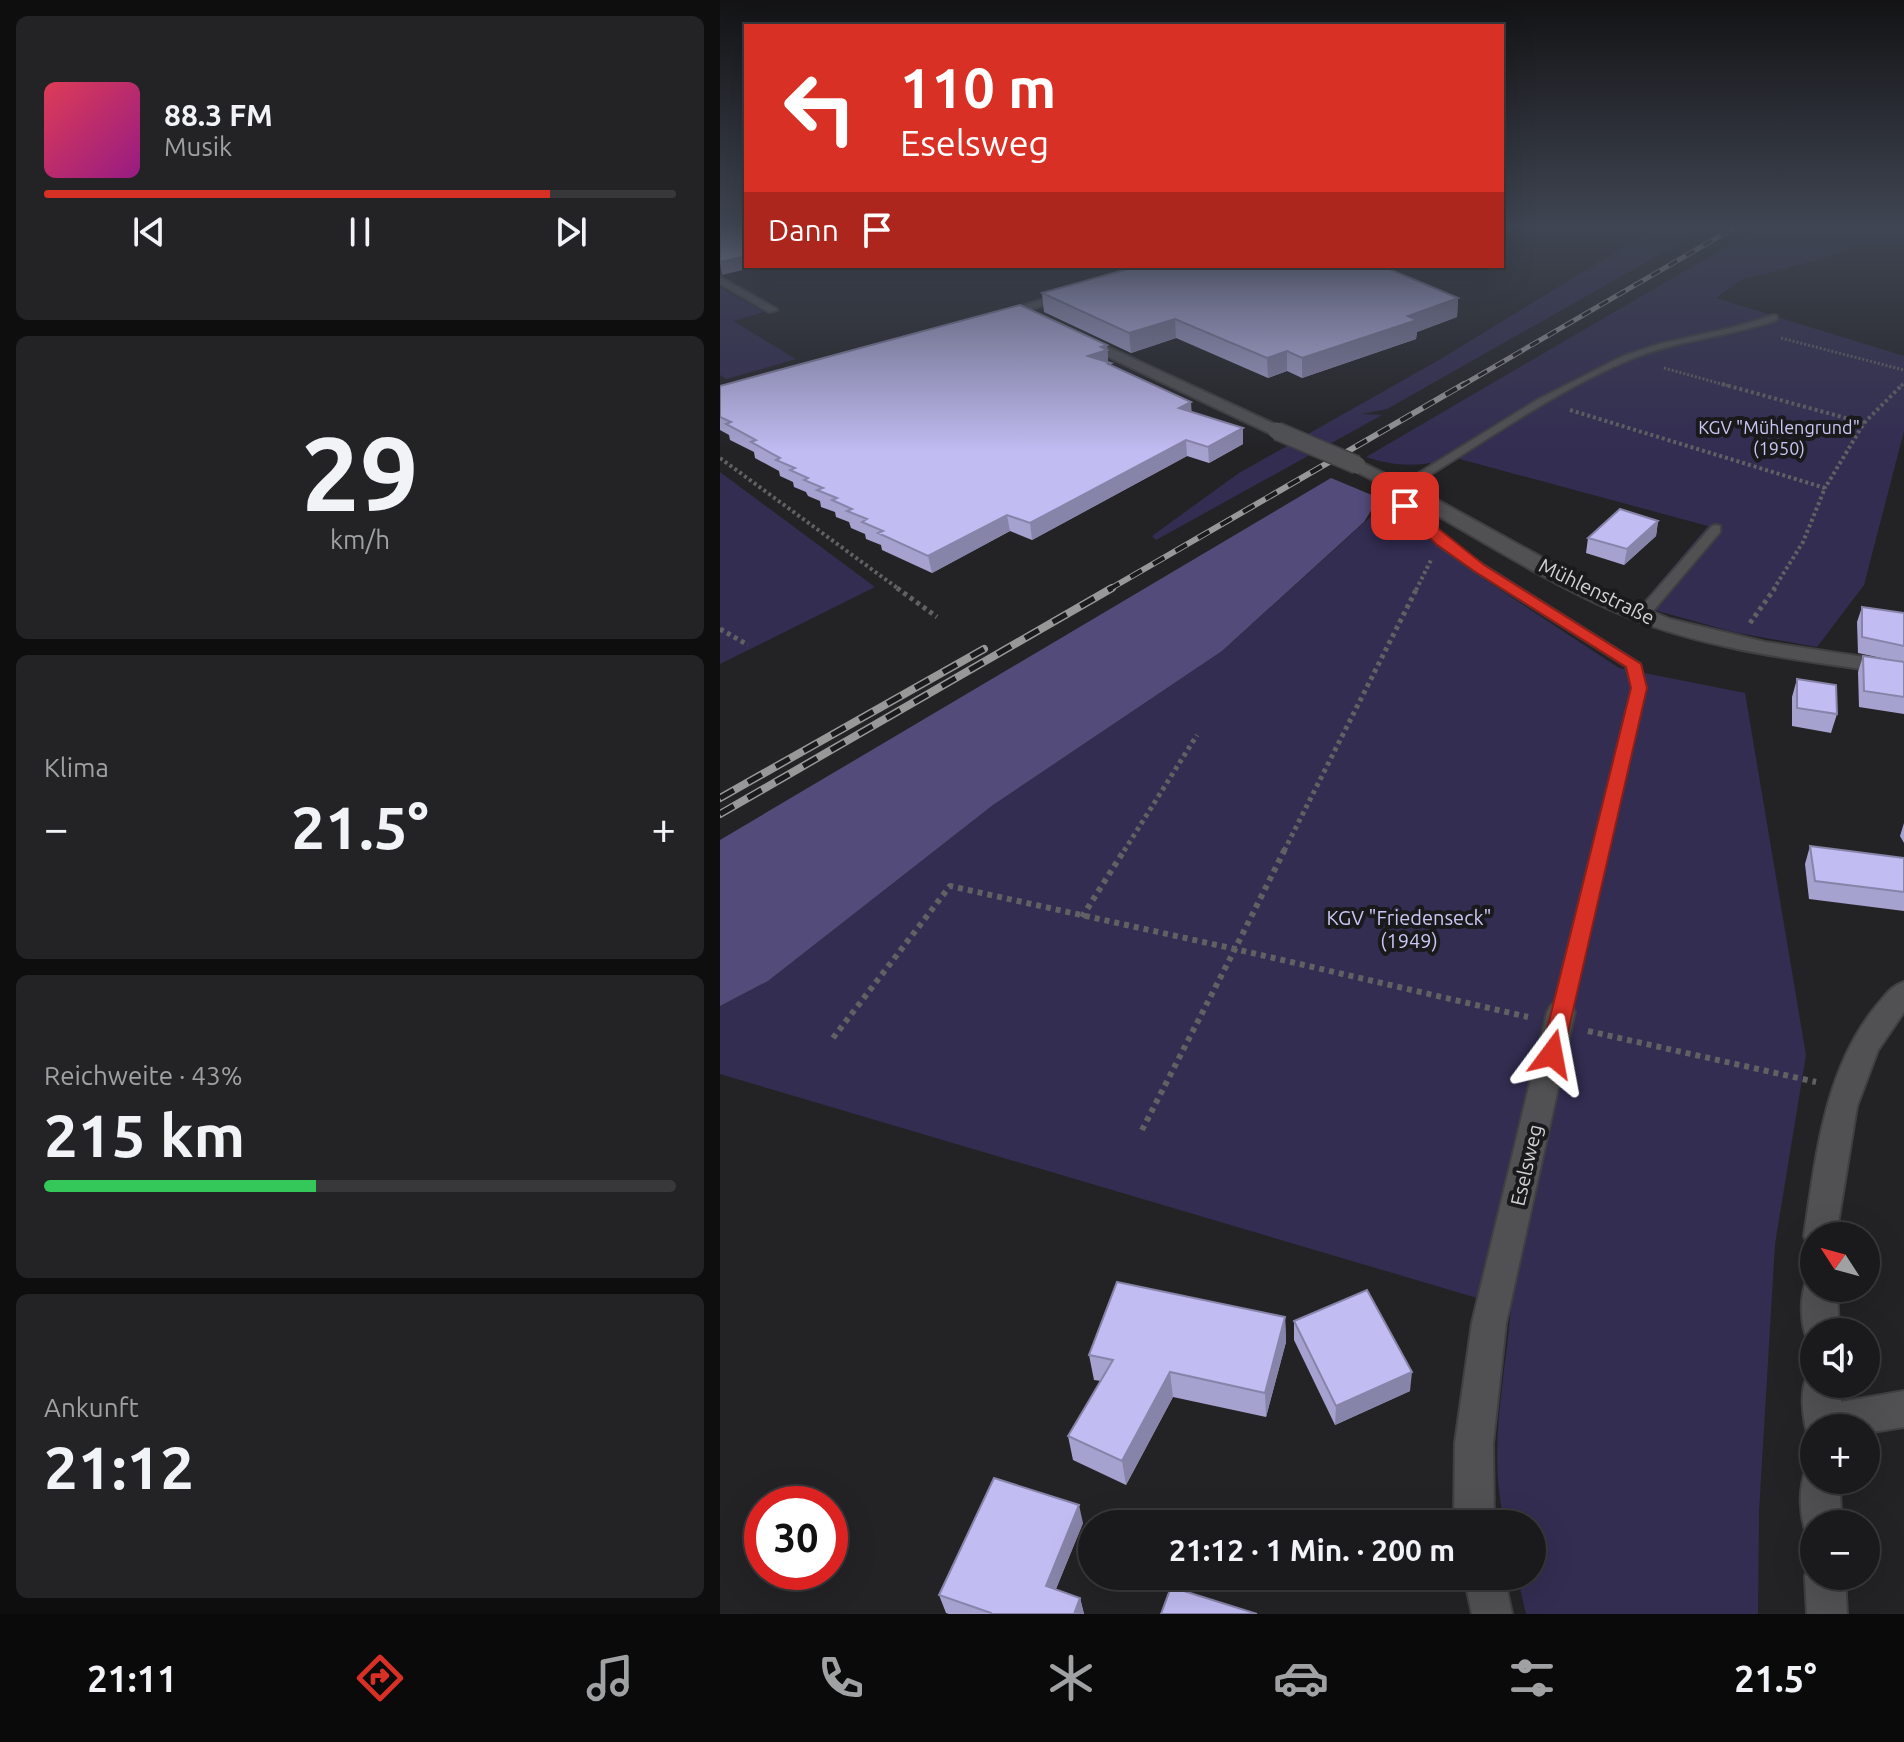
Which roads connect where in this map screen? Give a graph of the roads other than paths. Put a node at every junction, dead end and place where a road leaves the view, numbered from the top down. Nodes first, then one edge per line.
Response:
1 (757, 301) edge
2 (1048, 301) edge
3 (1019, 309) junction
4 (772, 310) dead end
5 (1774, 318) dead end
6 (973, 322) edge
7 (1404, 486) junction
8 (1716, 529) dead end
9 (1642, 615) junction
10 (1904, 669) edge
11 (1904, 992) edge
12 (1561, 1012) joint
13 (1822, 1222) edge
14 (1904, 1409) edge
15 (1879, 1414) edge
16 (1474, 1510) edge
17 (1487, 1590) edge
18 (1826, 1590) edge
19 (1492, 1614) edge
20 (1827, 1614) edge

1 - 4 lane
2 - 3 street
3 - 6 street
3 - 7 street, Mühlenstraße, bridge
5 - 7 lane
7 - 9 street, Mühlenstraße
7 - 12 lane, Eselsweg
8 - 9 lane
9 - 10 street, Mühlenstraße
11 - 13 street
12 - 16 street, Eselsweg
14 - 15 street
17 - 19 street
18 - 20 street

